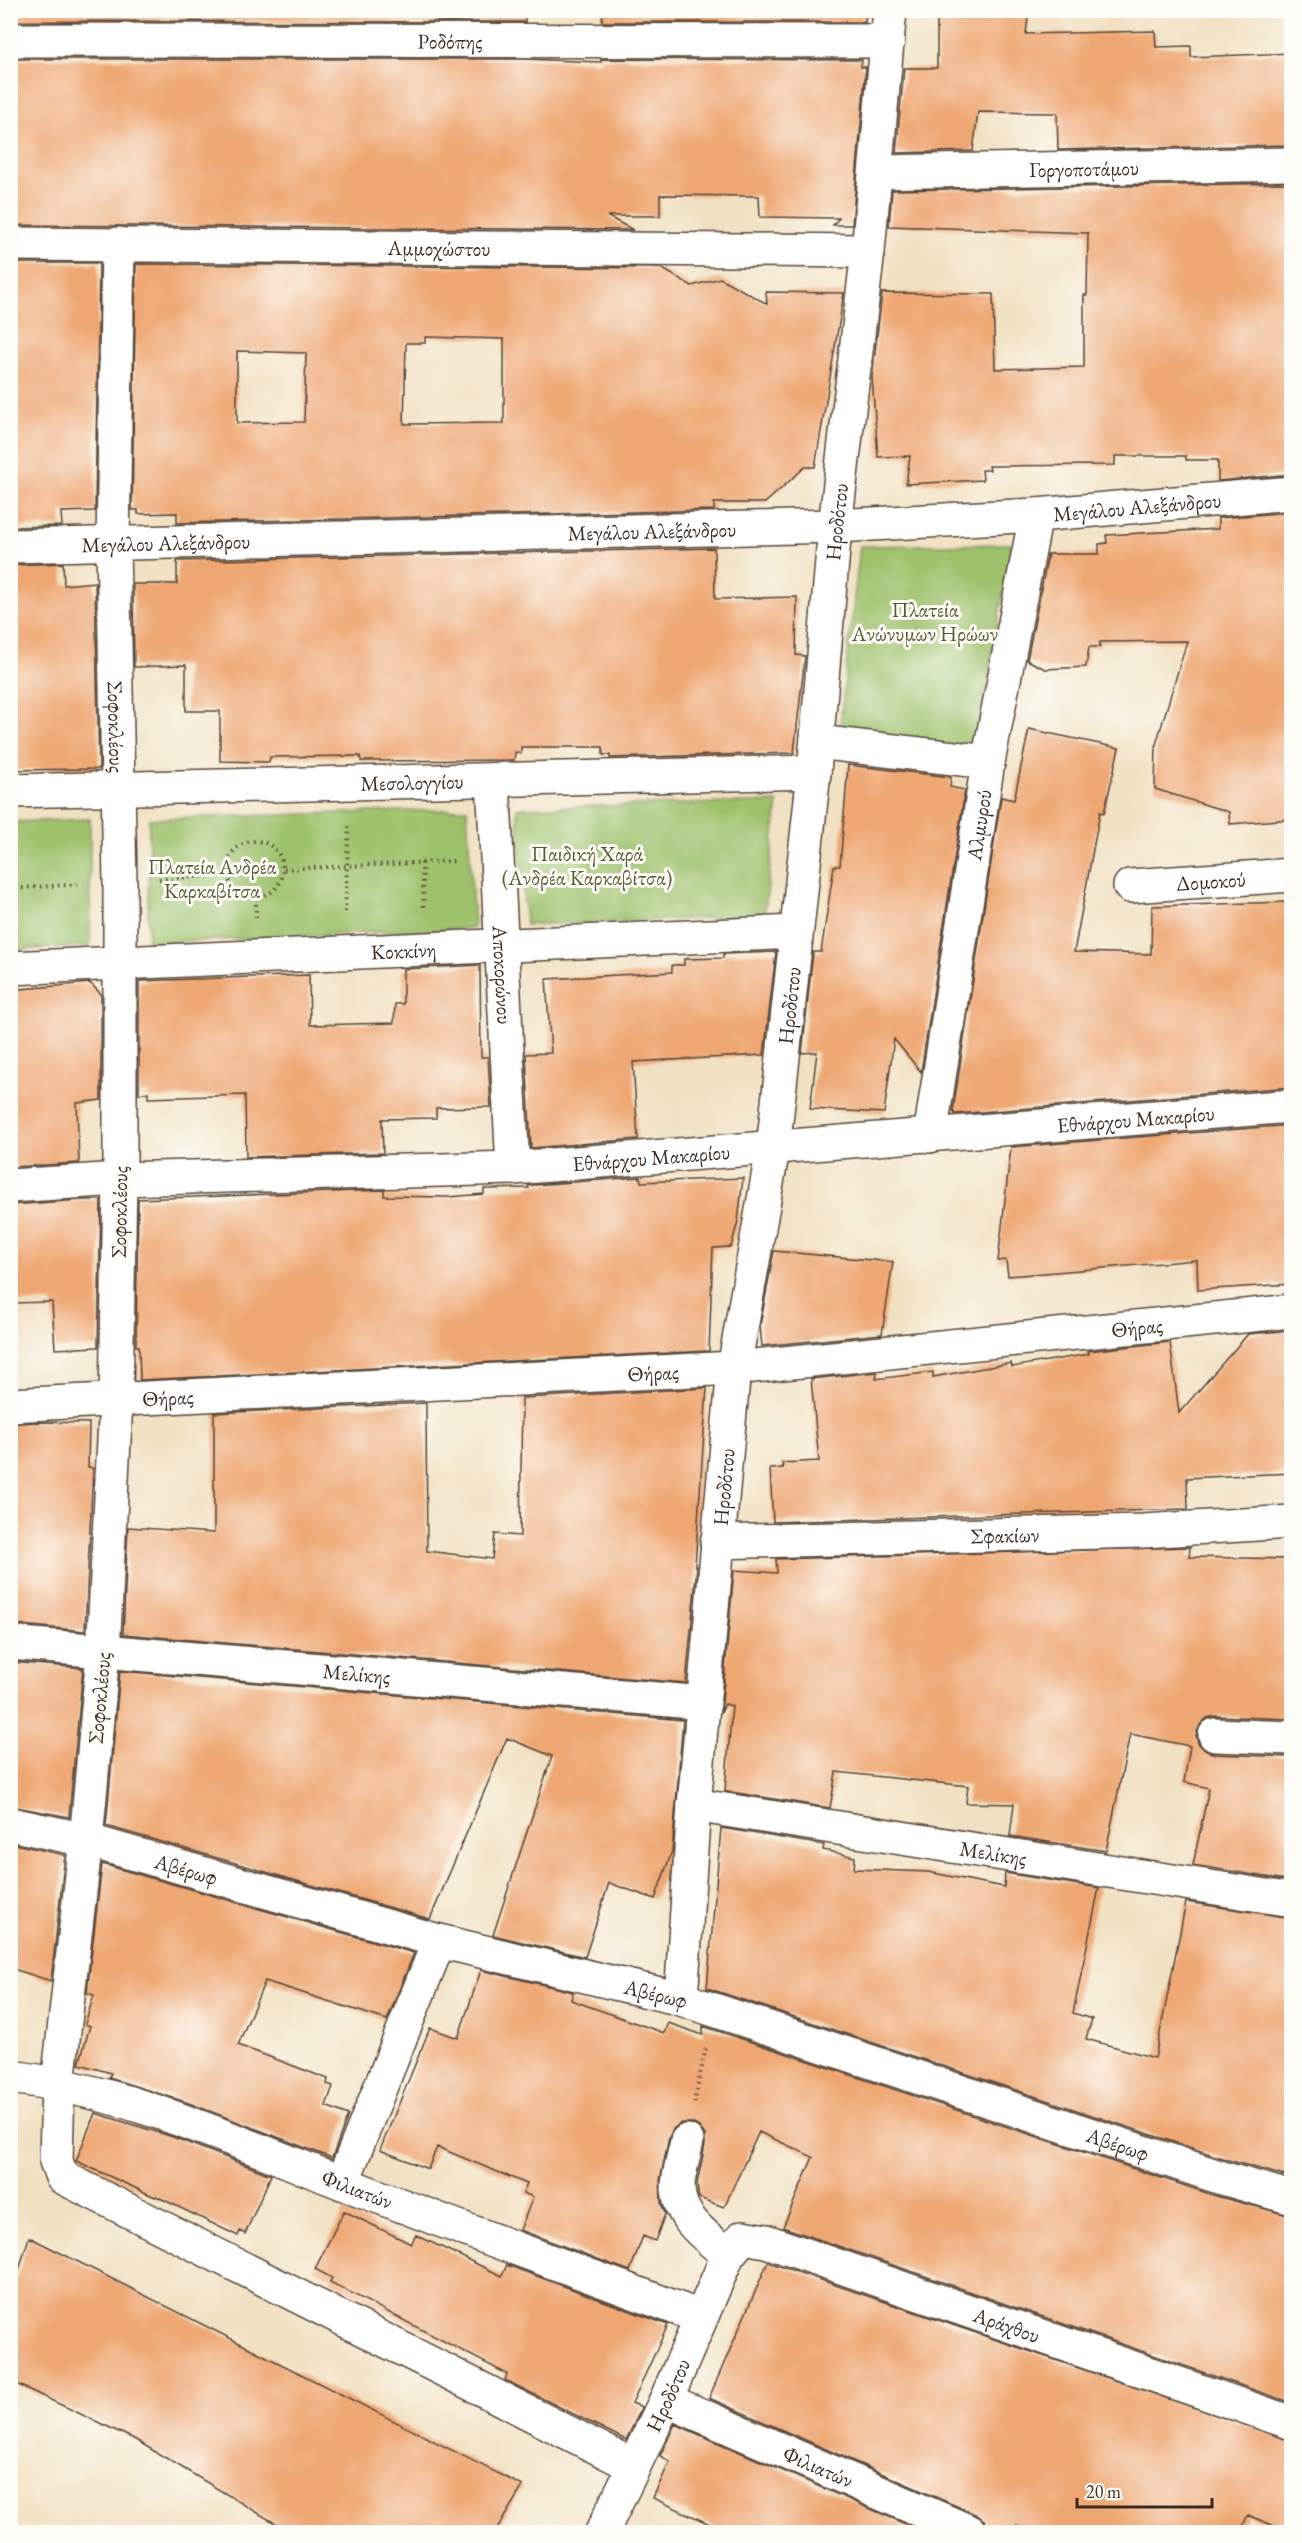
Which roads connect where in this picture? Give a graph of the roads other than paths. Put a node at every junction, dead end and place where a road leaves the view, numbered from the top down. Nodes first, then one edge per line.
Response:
1 (889, 26) edge
2 (10, 40) edge
3 (1292, 164) edge
4 (876, 172) junction
5 (10, 244) edge
6 (118, 244) junction
7 (868, 251) junction
8 (1292, 493) edge
9 (1036, 515) junction
10 (836, 526) junction
11 (113, 544) junction
12 (10, 546) edge
13 (816, 757) junction
14 (988, 762) junction
15 (493, 780) junction
16 (120, 790) junction
17 (10, 791) edge
18 (1292, 875) edge
19 (1130, 886) dead end
20 (796, 932) junction
21 (501, 946) junction
22 (120, 963) junction
23 (10, 969) edge
24 (1292, 1106) edge
25 (930, 1136) junction
26 (772, 1149) junction
27 (513, 1168) junction
28 (120, 1179) junction
29 (10, 1186) edge
30 (1292, 1311) edge
31 (734, 1368) junction
32 (116, 1401) junction
33 (10, 1405) edge
34 (1292, 1522) edge
35 (717, 1542) junction
36 (10, 1643) edge
37 (103, 1653) junction
38 (704, 1703) junction
39 (1215, 1735) dead end
40 (1292, 1738) edge
41 (694, 1805) junction
42 (10, 1824) edge
43 (86, 1840) junction
44 (1292, 1900) edge
45 (439, 1941) junction
46 (681, 1999) junction
47 (10, 2078) edge
48 (58, 2083) junction
49 (687, 2141) road end
50 (342, 2183) junction
51 (1292, 2198) edge
52 (728, 2255) junction
53 (700, 2317) junction
54 (666, 2400) junction
55 (1292, 2423) edge
56 (634, 2466) junction
57 (602, 2532) edge
58 (970, 2532) edge

1 - 2 street, Ροδόπης
1 - 4 street, Ηροδότου
3 - 4 street, Γοργοποτάμου
4 - 7 street, Ηροδότου
5 - 6 street, Αμμοχώστου
6 - 7 street, Αμμοχώστου
6 - 11 street, Σοφοκλέους
7 - 10 street, Ηροδότου
8 - 9 street, Μεγάλου Αλεξάνδρου
9 - 10 street, Μεγάλου Αλεξάνδρου
9 - 14 street, Αλμυρού
10 - 11 street, Μεγάλου Αλεξάνδρου
10 - 13 street, Ηροδότου
11 - 12 street, Μεγάλου Αλεξάνδρου
11 - 16 street, Σοφοκλέους
13 - 14 street, Μεσολογγίου
13 - 15 street, Μεσολογγίου
13 - 20 street, Ηροδότου
14 - 25 street, Αλμυρού
15 - 16 street, Μεσολογγίου
15 - 21 street, Αποκορώνου
16 - 17 street, Μεσολογγίου
16 - 22 street, Σοφοκλέους
18 - 19 street, Δομοκού
20 - 21 street, Κοκκίνη
20 - 26 street, Ηροδότου
21 - 22 street, Κοκκίνη
21 - 27 street, Αποκορώνου
22 - 23 street, Κοκκίνη
22 - 28 street, Σοφοκλέους
24 - 25 street, Εθνάρχου Μακαρίου
25 - 26 street, Εθνάρχου Μακαρίου
26 - 27 street, Εθνάρχου Μακαρίου
26 - 31 street, Ηροδότου
27 - 28 street, Εθνάρχου Μακαρίου
28 - 29 street, Εθνάρχου Μακαρίου
28 - 32 street, Σοφοκλέους
30 - 31 street, Θήρας
31 - 32 street, Θήρας
31 - 35 street, Ηροδότου
32 - 33 street, Θήρας
32 - 37 street, Σοφοκλέους
34 - 35 street, Σφακίων
35 - 38 street, Ηροδότου
36 - 37 street, Μελίκης
37 - 38 street, Μελίκης
37 - 43 street, Σοφοκλέους
38 - 41 street, Ηροδότου
39 - 40 street
41 - 44 street, Μελίκης
41 - 46 street, Ηροδότου
42 - 43 street, Αβέρωφ
43 - 45 street, Αβέρωφ
43 - 48 street, Σοφοκλέους
45 - 46 street, Αβέρωφ
45 - 50 street
46 - 51 street, Αβέρωφ
47 - 48 street, Φιλιατών
48 - 50 street, Φιλιατών
48 - 56 street, Σοφοκλέους
49 - 52 street
50 - 53 street, Φιλιατών
52 - 53 street, Ηροδότου
52 - 55 street, Αράχθου
53 - 54 street, Ηροδότου
54 - 56 street, Ηροδότου
54 - 58 street, Φιλιατών
56 - 57 street, Ηροδότου

